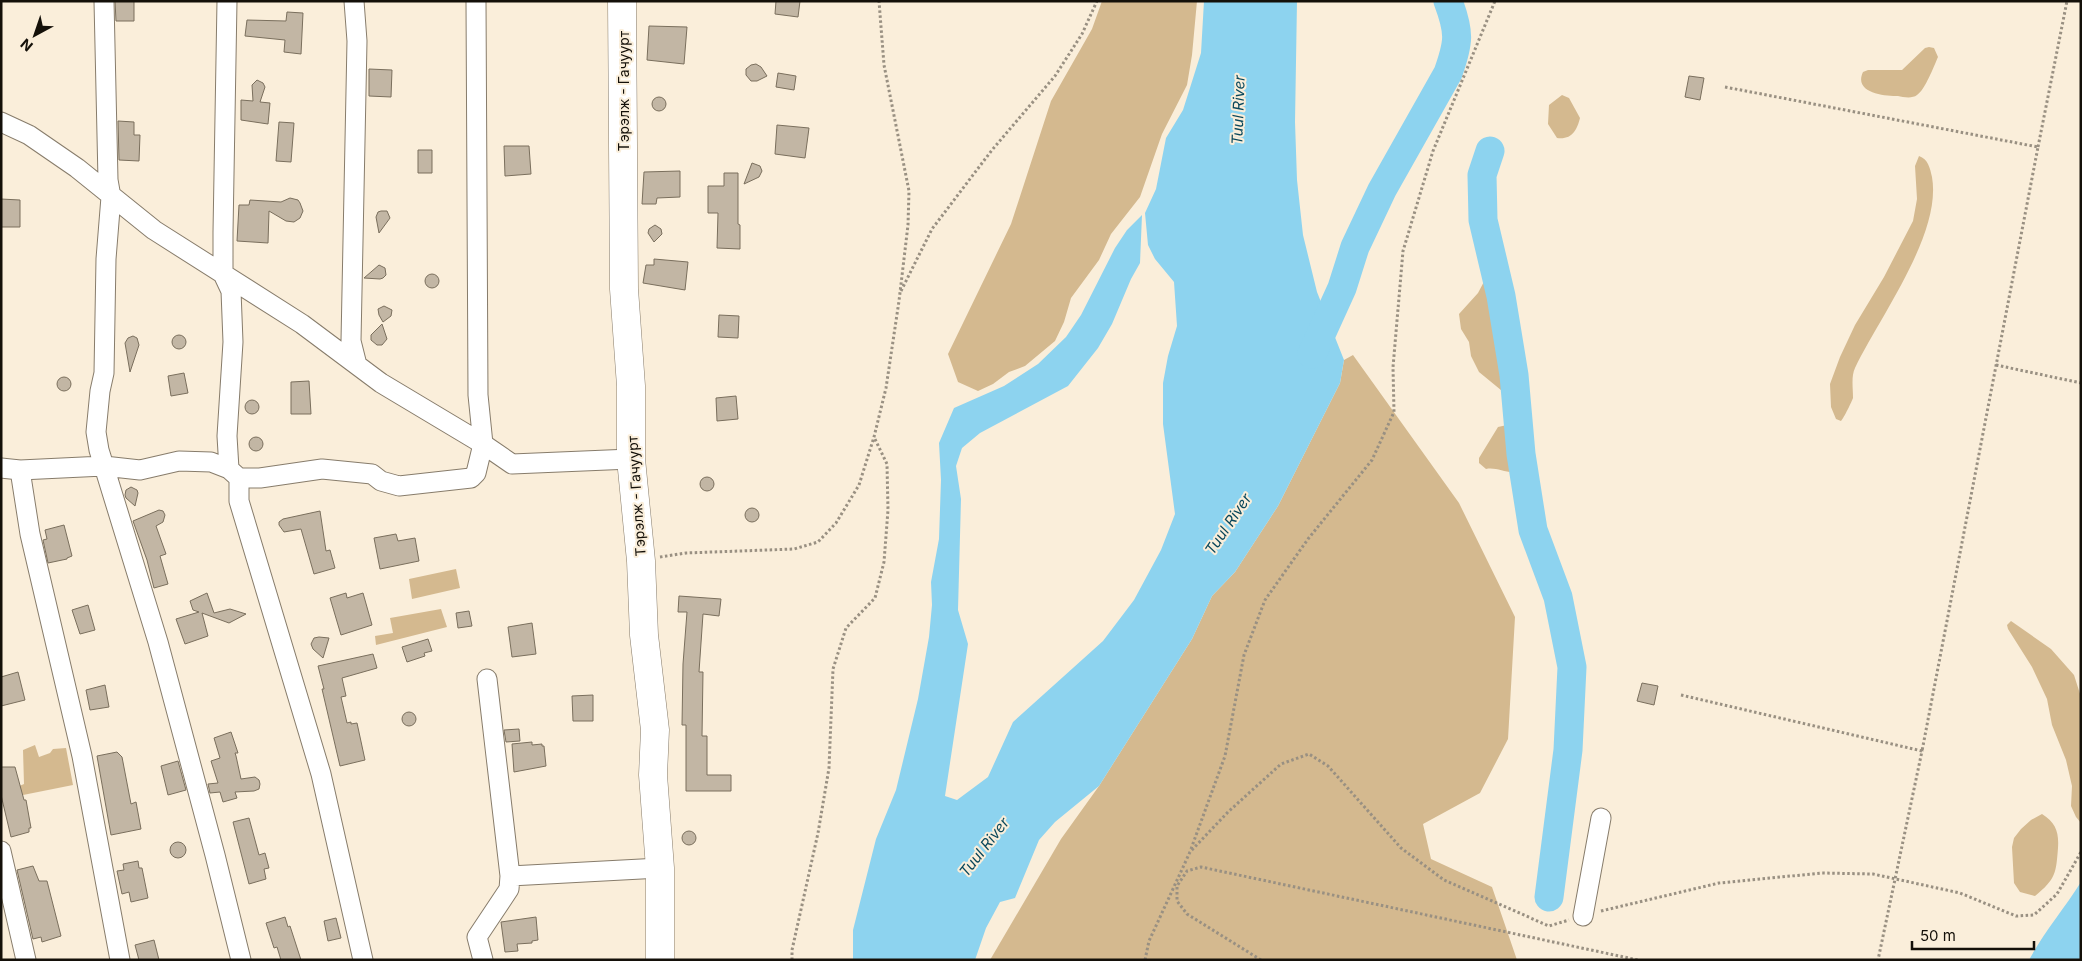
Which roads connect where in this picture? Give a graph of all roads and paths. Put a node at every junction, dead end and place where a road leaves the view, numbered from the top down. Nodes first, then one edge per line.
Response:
1 (104, 1) edge
2 (227, 1) edge
3 (354, 1) edge
4 (476, 1) edge
5 (622, 1) edge
6 (879, 1) edge
7 (1097, 1) edge
8 (1495, 1) edge
9 (2067, 1) edge
10 (1725, 87) dead end
11 (1, 122) edge
12 (2038, 147) junction
13 (111, 197) junction
14 (223, 274) junction
15 (900, 294) junction
16 (358, 365) junction
17 (1996, 366) junction
18 (2081, 383) edge
19 (874, 437) junction
20 (483, 444) junction
21 (631, 459) junction
22 (104, 466) junction
23 (10, 469) edge
24 (234, 474) junction
25 (642, 561) junction
26 (487, 679) dead end
27 (1681, 695) dead end
28 (1922, 751) junction
29 (1601, 818) dead end
30 (1, 851) edge
31 (1190, 852) dead end
32 (660, 868) junction
33 (510, 876) junction
34 (1583, 916) dead end
35 (26, 960) edge
36 (120, 960) edge
37 (241, 960) edge
38 (363, 960) edge
39 (483, 960) edge
40 (660, 960) edge
41 (792, 960) edge
42 (1261, 960) edge
43 (1637, 960) edge
44 (1878, 960) edge

1 - 13 street
2 - 14 street
3 - 16 street
4 - 20 street
5 - 21 main road, Тэрэлж - Гачуурт
6 - 15 path
7 - 15 path
8 - 31 path
9 - 12 path
10 - 12 path
11 - 13 street
12 - 17 path
13 - 14 street
13 - 22 street
14 - 16 street
14 - 24 street
15 - 19 path
16 - 20 street
17 - 18 path
17 - 28 path
19 - 25 path
19 - 41 path
20 - 21 street
20 - 24 street
21 - 25 main road, Тэрэлж - Гачуурт
22 - 23 street
22 - 24 street
22 - 37 street
23 - 36 street
24 - 38 street
25 - 32 main road, Тэрэлж - Гачуурт
26 - 33 street
27 - 28 path
28 - 44 path
29 - 34 street
30 - 35 street
32 - 33 street
32 - 40 main road, Тэрэлж - Гачуурт
33 - 39 street
42 - 43 path

